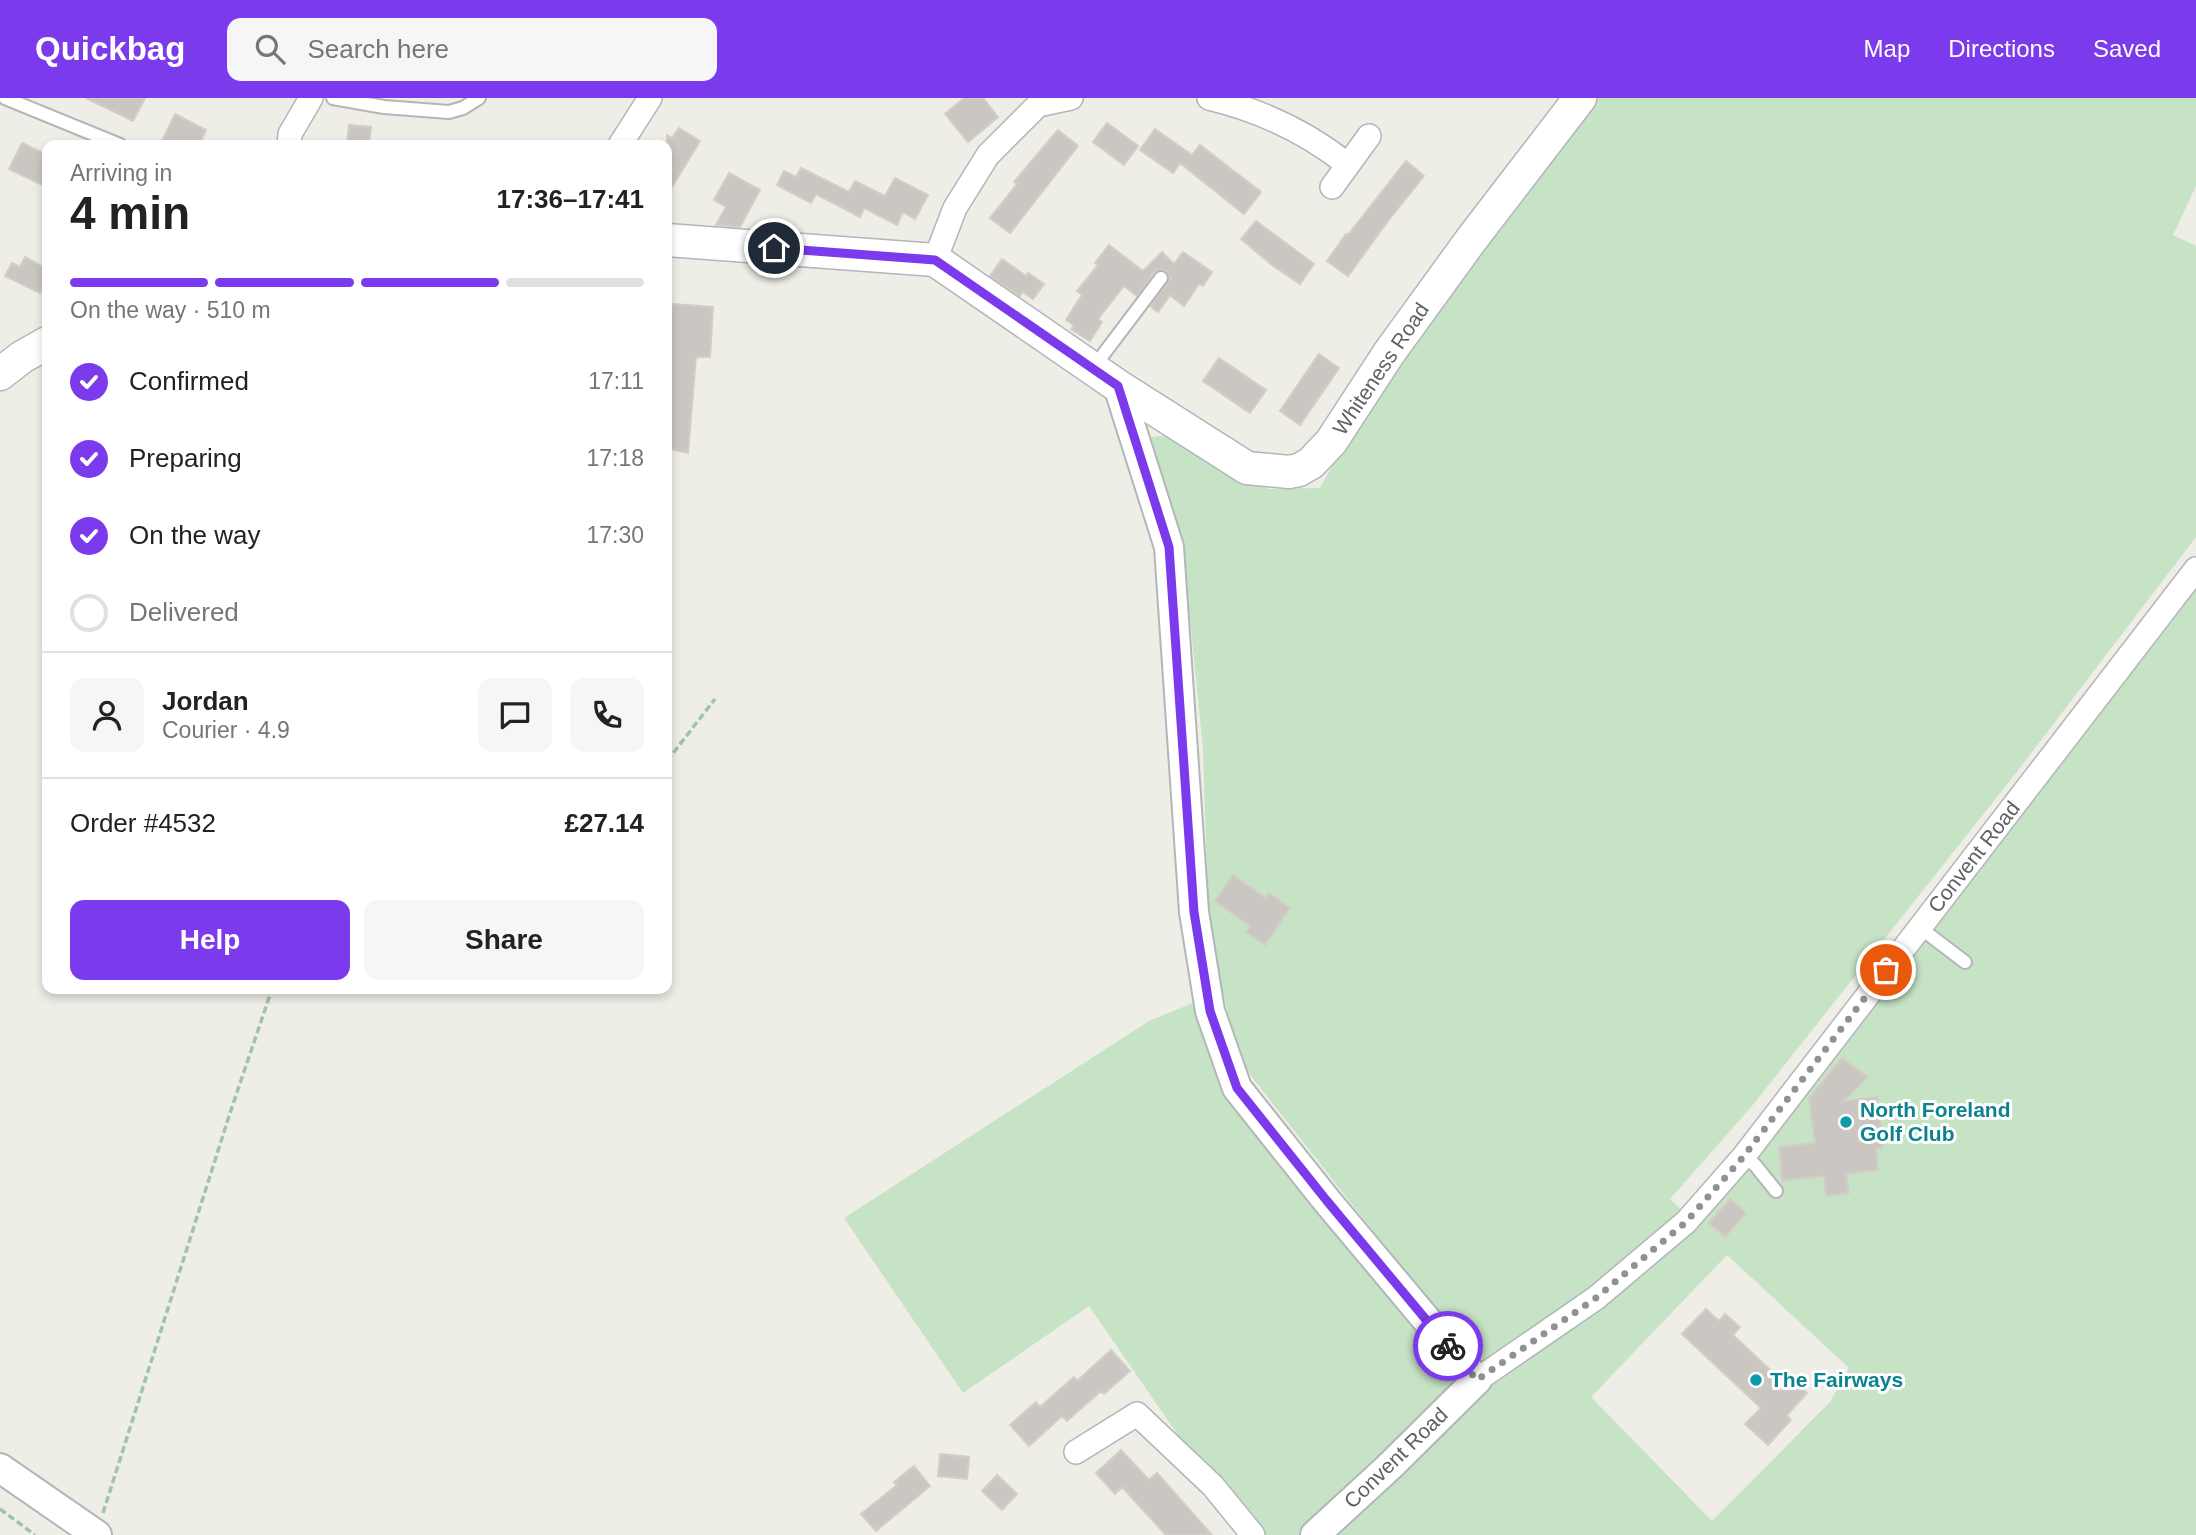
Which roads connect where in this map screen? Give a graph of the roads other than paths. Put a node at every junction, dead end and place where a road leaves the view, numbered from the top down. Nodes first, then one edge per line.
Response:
1 (5, 98) edge
2 (311, 98) edge
3 (333, 98) edge
4 (479, 98) edge
5 (650, 98) edge
6 (1071, 98) edge
7 (1211, 98) edge
8 (1580, 98) edge
9 (1035, 102) edge
10 (1369, 136) dead end
11 (108, 140) edge
12 (289, 140) edge
13 (623, 140) edge
14 (1348, 165) junction
15 (1332, 187) dead end
16 (672, 240) edge
17 (935, 260) junction
18 (1161, 278) dead end
19 (42, 346) edge
20 (0, 374) edge
21 (1105, 377) junction
22 (2196, 569) edge
23 (1919, 927) junction
24 (1965, 962) dead end
25 (1744, 1156) junction
26 (1776, 1191) dead end
27 (1477, 1380) junction
28 (1076, 1452) dead end
29 (0, 1468) edge
30 (97, 1535) edge
31 (1253, 1535) edge
32 (1315, 1535) edge

1 - 11 lane
2 - 12 street
3 - 4 lane
5 - 13 street
6 - 9 street
7 - 14 street
8 - 21 main road, Whiteness Road
9 - 17 street
10 - 14 street
14 - 15 street
16 - 17 main road
17 - 21 main road, Whiteness Road
18 - 21 lane
19 - 20 main road
21 - 27 street
22 - 23 street, Convent Road
23 - 24 lane
23 - 25 street, Convent Road
25 - 26 lane
25 - 27 street, Convent Road
27 - 32 street, Convent Road
28 - 31 street
29 - 30 street

